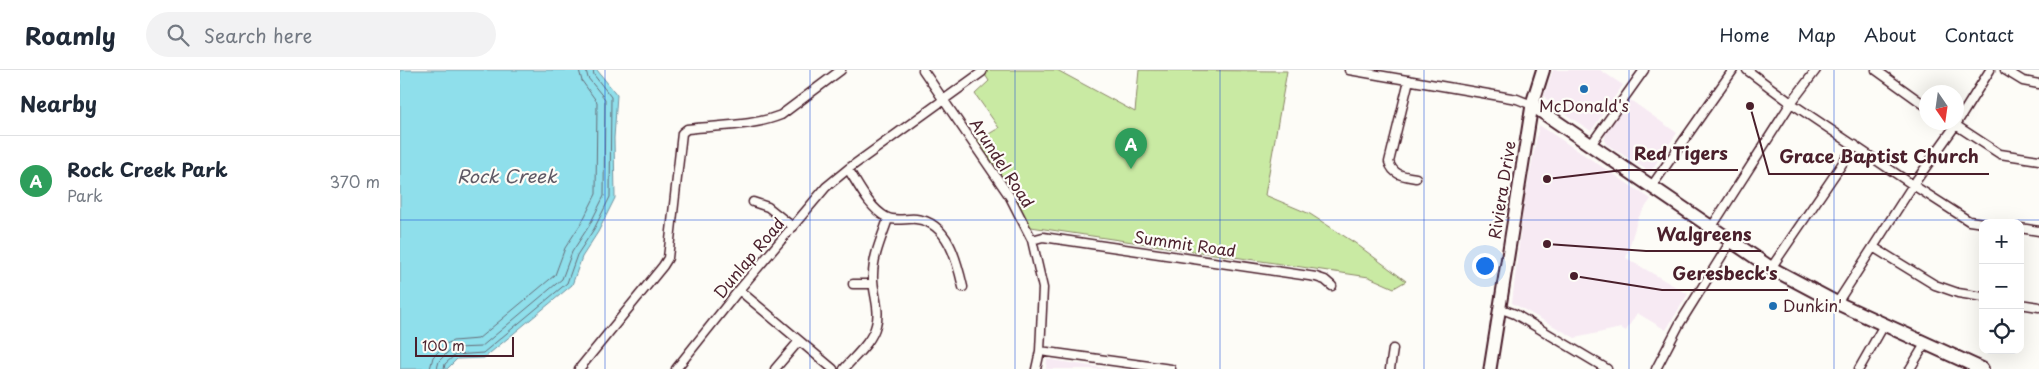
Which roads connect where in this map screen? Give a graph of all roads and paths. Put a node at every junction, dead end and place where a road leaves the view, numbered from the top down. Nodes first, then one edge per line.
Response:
1 (841, 70) edge
2 (923, 70) edge
3 (1349, 70) edge
4 (1543, 70) edge
5 (1644, 70) edge
6 (1733, 70) edge
7 (1747, 70) edge
8 (1816, 70) edge
9 (1876, 70) edge
10 (1990, 70) edge
11 (2005, 70) edge
12 (982, 72) dead end
13 (1409, 80) junction
14 (2039, 84) edge
15 (944, 99) junction
16 (1919, 101) edge
17 (1791, 103) junction
18 (1532, 105) junction
19 (1964, 108) edge
20 (1949, 130) edge
21 (1962, 130) edge
22 (1855, 145) junction
23 (1590, 146) junction
24 (2039, 160) edge
25 (848, 169) junction
26 (1416, 178) dead end
27 (1913, 185) junction
28 (1651, 187) junction
29 (753, 202) dead end
30 (888, 219) junction
31 (1979, 222) edge
32 (793, 227) junction
33 (1711, 228) junction
34 (2024, 229) edge
35 (2039, 231) edge
36 (1032, 240) junction
37 (1731, 241) junction
38 (1872, 248) junction
39 (1771, 268) junction
40 (853, 284) dead end
41 (873, 284) junction
42 (1332, 286) dead end
43 (963, 287) dead end
44 (739, 290) junction
45 (1979, 296) edge
46 (1837, 303) junction
47 (2024, 305) edge
48 (2039, 307) edge
49 (1499, 308) junction
50 (1884, 326) junction
51 (799, 341) junction
52 (1925, 344) junction
53 (1393, 349) dead end
54 (1040, 351) junction
55 (579, 369) edge
56 (676, 369) edge
57 (774, 369) edge
58 (833, 369) edge
59 (844, 369) edge
60 (1036, 369) edge
61 (1171, 369) edge
62 (1390, 369) edge
63 (1490, 369) edge
64 (1607, 369) edge
65 (1656, 369) edge
66 (1859, 369) edge
67 (1910, 369) edge
68 (1982, 369) edge

1 - 55 street
2 - 15 street, Arundel Road
3 - 13 street
4 - 18 main road
5 - 23 street
6 - 28 street
7 - 17 street
8 - 17 street
9 - 16 street
10 - 19 street
11 - 14 street
12 - 15 street, Dunlap Road
13 - 18 street
13 - 26 street
15 - 25 street, Dunlap Road
15 - 36 street, Arundel Road
17 - 22 street
17 - 33 street
18 - 23 main road
18 - 49 street, Riviera Drive
20 - 27 street
21 - 24 street
22 - 27 street
22 - 39 street
23 - 28 main road
25 - 30 street
25 - 32 street, Dunlap Road
27 - 31 street
27 - 38 street
28 - 33 main road
29 - 32 street
30 - 41 street
30 - 43 street
32 - 44 street, Dunlap Road
33 - 37 main road
34 - 35 street
36 - 42 street, Summit Road
36 - 54 street, Arundel Road
37 - 39 main road
37 - 65 street
38 - 45 street
38 - 46 street
39 - 46 main road
40 - 41 street
41 - 59 street
44 - 51 street
44 - 56 street, Dunlap Road
46 - 50 main road
47 - 48 street
49 - 63 street, Riviera Drive
49 - 64 street
50 - 52 main road
50 - 66 street
51 - 57 street
51 - 58 street
52 - 67 street
52 - 68 main road
53 - 62 street
54 - 60 street, Arundel Road
54 - 61 street

